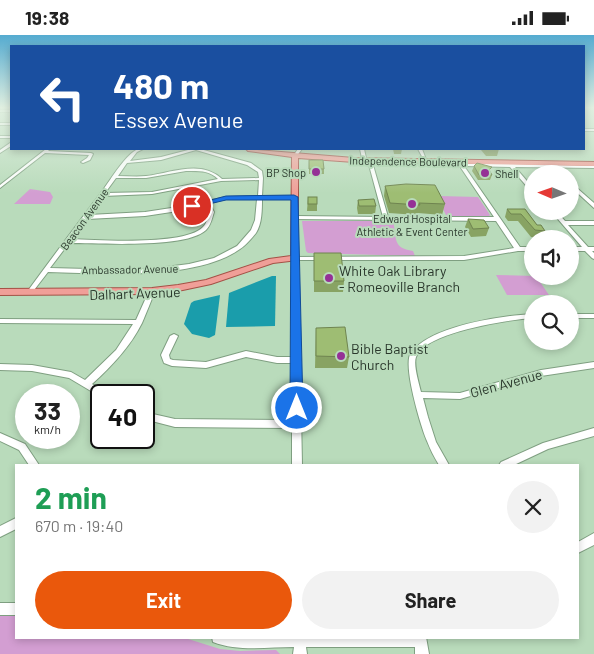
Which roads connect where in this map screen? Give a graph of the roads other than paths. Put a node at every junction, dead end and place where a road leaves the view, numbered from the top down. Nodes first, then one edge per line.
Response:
1 (138, 150) edge
2 (193, 150) edge
3 (200, 150) edge
4 (255, 150) edge
5 (299, 150) edge
6 (362, 150) edge
7 (420, 150) edge
8 (46, 151) edge
9 (295, 156) junction
10 (126, 161) junction
11 (367, 161) junction
12 (426, 161) junction
13 (83, 162) dead end
14 (460, 164) junction
15 (510, 164) junction
16 (524, 165) edge
17 (579, 166) edge
18 (594, 166) edge
19 (115, 177) junction
20 (261, 179) junction
21 (221, 180) junction
22 (524, 180) edge
23 (0, 187) edge
24 (579, 191) edge
25 (101, 195) junction
26 (260, 197) junction
27 (294, 197) junction
28 (587, 199) junction
29 (594, 200) edge
30 (206, 202) junction
31 (594, 206) edge
32 (86, 217) junction
33 (295, 218) junction
34 (386, 218) junction
35 (497, 219) junction
36 (560, 220) edge
37 (563, 223) junction
38 (594, 223) edge
39 (68, 241) junction
40 (518, 249) junction
41 (524, 249) edge
42 (579, 249) edge
43 (587, 249) junction
44 (594, 249) edge
45 (594, 257) edge
46 (295, 258) junction
47 (46, 270) junction
48 (0, 292) edge
49 (29, 293) junction
50 (151, 293) junction
51 (579, 316) edge
52 (594, 316) edge
53 (524, 317) edge
54 (0, 321) edge
55 (139, 322) junction
56 (174, 336) dead end
57 (297, 360) junction
58 (594, 365) edge
59 (0, 367) edge
60 (86, 384) junction
61 (90, 386) edge
62 (417, 395) junction
63 (155, 418) edge
64 (297, 424) junction
65 (594, 432) edge
66 (0, 437) edge
67 (33, 464) edge
68 (297, 464) edge
69 (443, 464) edge
70 (506, 464) edge
71 (15, 524) edge
72 (0, 532) edge
73 (594, 539) edge
74 (579, 547) edge
75 (0, 609) edge
76 (15, 609) edge
77 (230, 639) edge
78 (300, 639) edge
79 (421, 644) edge
80 (300, 654) edge

1 - 10 street, Beacon Avenue
2 - 10 street
3 - 20 street
4 - 9 main road, Independence Boulevard
5 - 9 street
6 - 11 street
7 - 12 street
8 - 13 street
8 - 23 street
9 - 11 main road, Independence Boulevard
9 - 27 main road
10 - 19 street, Beacon Avenue
11 - 12 main road, Independence Boulevard
11 - 34 street
12 - 14 main road, Independence Boulevard
14 - 15 main road, Independence Boulevard
14 - 35 street
15 - 16 street
15 - 18 main road, Independence Boulevard
15 - 22 street
17 - 18 street
19 - 21 street
19 - 25 street, Beacon Avenue
20 - 21 street
20 - 26 street, Ambassador Avenue
21 - 25 street
24 - 28 street
25 - 32 street, Beacon Avenue
26 - 27 street
26 - 30 street
26 - 47 street, Ambassador Avenue
27 - 33 main road
28 - 29 street
28 - 31 street
30 - 32 street
30 - 39 street
32 - 39 street, Beacon Avenue
33 - 34 street
33 - 46 main road
34 - 35 street
35 - 40 street
36 - 37 street
37 - 38 street
37 - 43 street
39 - 47 street, Beacon Avenue
40 - 41 street, Dalhart Avenue
40 - 46 street, Dalhart Avenue
42 - 43 street
43 - 44 street
43 - 45 street
46 - 50 main road, Dalhart Avenue
46 - 57 street
47 - 49 street, Beacon Avenue
48 - 49 main road, Dalhart Avenue
49 - 50 main road, Dalhart Avenue
50 - 55 street
51 - 52 street
53 - 62 street
54 - 55 street
55 - 60 street
56 - 57 street
57 - 64 street
58 - 62 street, Glen Avenue
59 - 60 street
60 - 61 street
62 - 69 street
63 - 64 street
64 - 68 street
65 - 70 street
66 - 67 street
71 - 72 street
73 - 74 street
75 - 76 street
77 - 78 street
78 - 79 street
78 - 80 street

